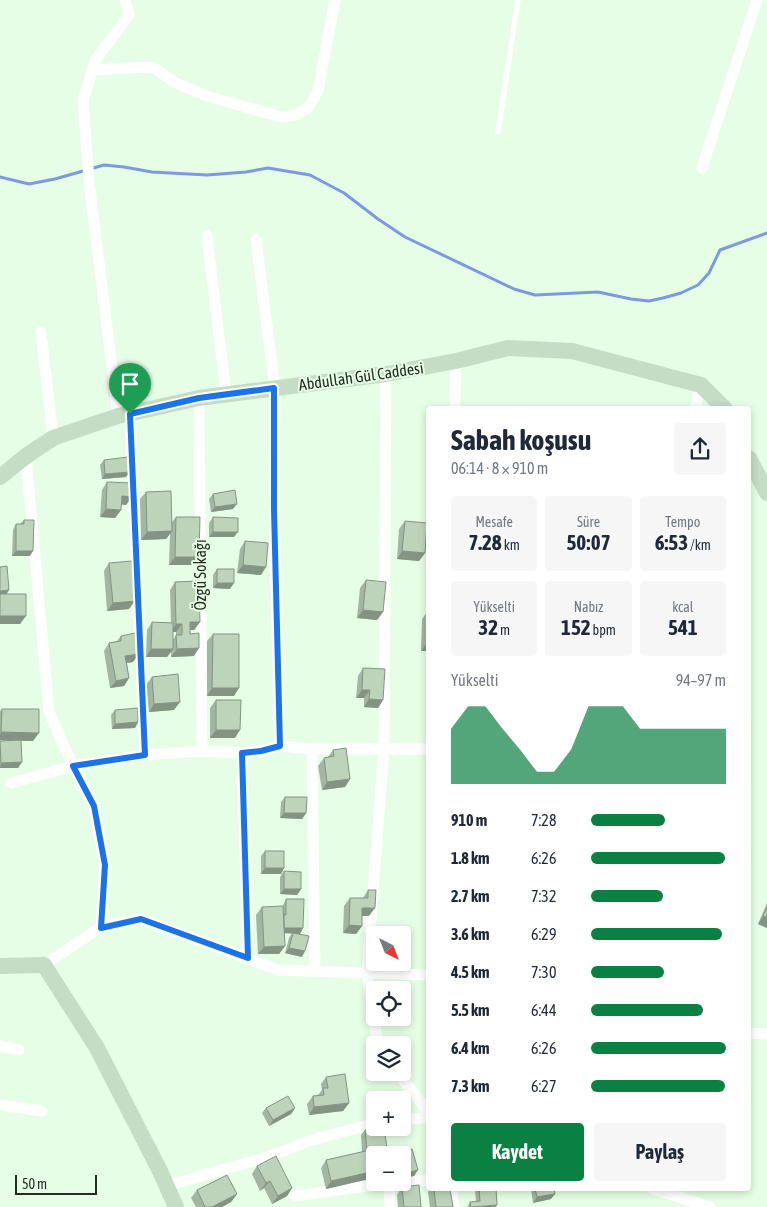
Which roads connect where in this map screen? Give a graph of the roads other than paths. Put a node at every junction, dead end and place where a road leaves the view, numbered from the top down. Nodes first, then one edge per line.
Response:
1 (125, 0) edge
2 (335, 0) edge
3 (518, 0) edge
4 (758, 0) edge
5 (92, 70) junction
6 (498, 132) dead end
7 (702, 168) dead end
8 (207, 236) dead end
9 (256, 240) dead end
10 (41, 332) dead end
11 (456, 361) junction
12 (386, 374) junction
13 (701, 385) junction
14 (274, 388) junction
15 (226, 394) junction
16 (199, 398) junction
17 (455, 406) edge
18 (696, 406) edge
19 (722, 406) edge
20 (124, 415) junction
21 (53, 438) junction
22 (26, 456) junction
23 (751, 462) edge
24 (0, 477) edge
25 (767, 493) edge
26 (280, 746) junction
27 (384, 748) junction
28 (426, 749) edge
29 (312, 750) junction
30 (202, 751) junction
31 (242, 753) junction
32 (145, 755) junction
33 (73, 766) junction
34 (10, 783) dead end
35 (101, 928) junction
36 (248, 958) junction
37 (44, 965) junction
38 (0, 966) edge
39 (315, 971) junction
40 (367, 972) junction
41 (426, 975) edge
42 (751, 1033) edge
43 (767, 1034) edge
44 (377, 1036) edge
45 (0, 1046) edge
46 (19, 1050) dead end
47 (404, 1081) edge
48 (0, 1105) edge
49 (426, 1109) edge
50 (42, 1111) dead end
51 (426, 1117) edge
52 (411, 1119) edge
53 (366, 1125) edge
54 (426, 1180) edge
55 (411, 1181) edge
56 (366, 1185) edge
57 (166, 1186) junction
58 (389, 1191) edge
59 (452, 1191) edge
60 (659, 1191) edge
61 (176, 1207) edge
62 (302, 1207) edge
63 (390, 1207) edge
64 (454, 1207) edge
65 (710, 1207) edge

1 - 5 street
2 - 5 street
3 - 6 lane
4 - 7 street
5 - 20 street
8 - 15 street
9 - 14 street
10 - 21 street
11 - 12 street, Abdullah Gül Caddesi
11 - 13 street, Abdullah Gül Caddesi
11 - 17 street
12 - 14 street, Abdullah Gül Caddesi
12 - 27 street
13 - 18 street
13 - 19 street
14 - 15 street, Abdullah Gül Caddesi
14 - 26 street
15 - 16 street, Abdullah Gül Caddesi
16 - 20 street, Abdullah Gül Caddesi
16 - 30 street, Özgü Sokağı
20 - 21 street, Abdullah Gül Caddesi
20 - 32 street
21 - 22 street, Abdullah Gül Caddesi
22 - 24 street, Abdullah Gül Caddesi
22 - 33 street
23 - 25 street
26 - 29 street
26 - 31 street
27 - 28 street
27 - 29 street
27 - 40 street
29 - 39 street
30 - 31 street
30 - 32 street
31 - 36 street
32 - 33 street
33 - 34 street
33 - 35 street
35 - 36 street
35 - 37 street
36 - 39 street
37 - 38 street
37 - 57 street
39 - 40 street
40 - 41 street
40 - 44 street
42 - 43 street
45 - 46 street
47 - 49 street
48 - 50 street
51 - 52 street
53 - 57 street
54 - 55 street
56 - 62 street
57 - 61 street
58 - 63 street
59 - 64 street
60 - 65 street

